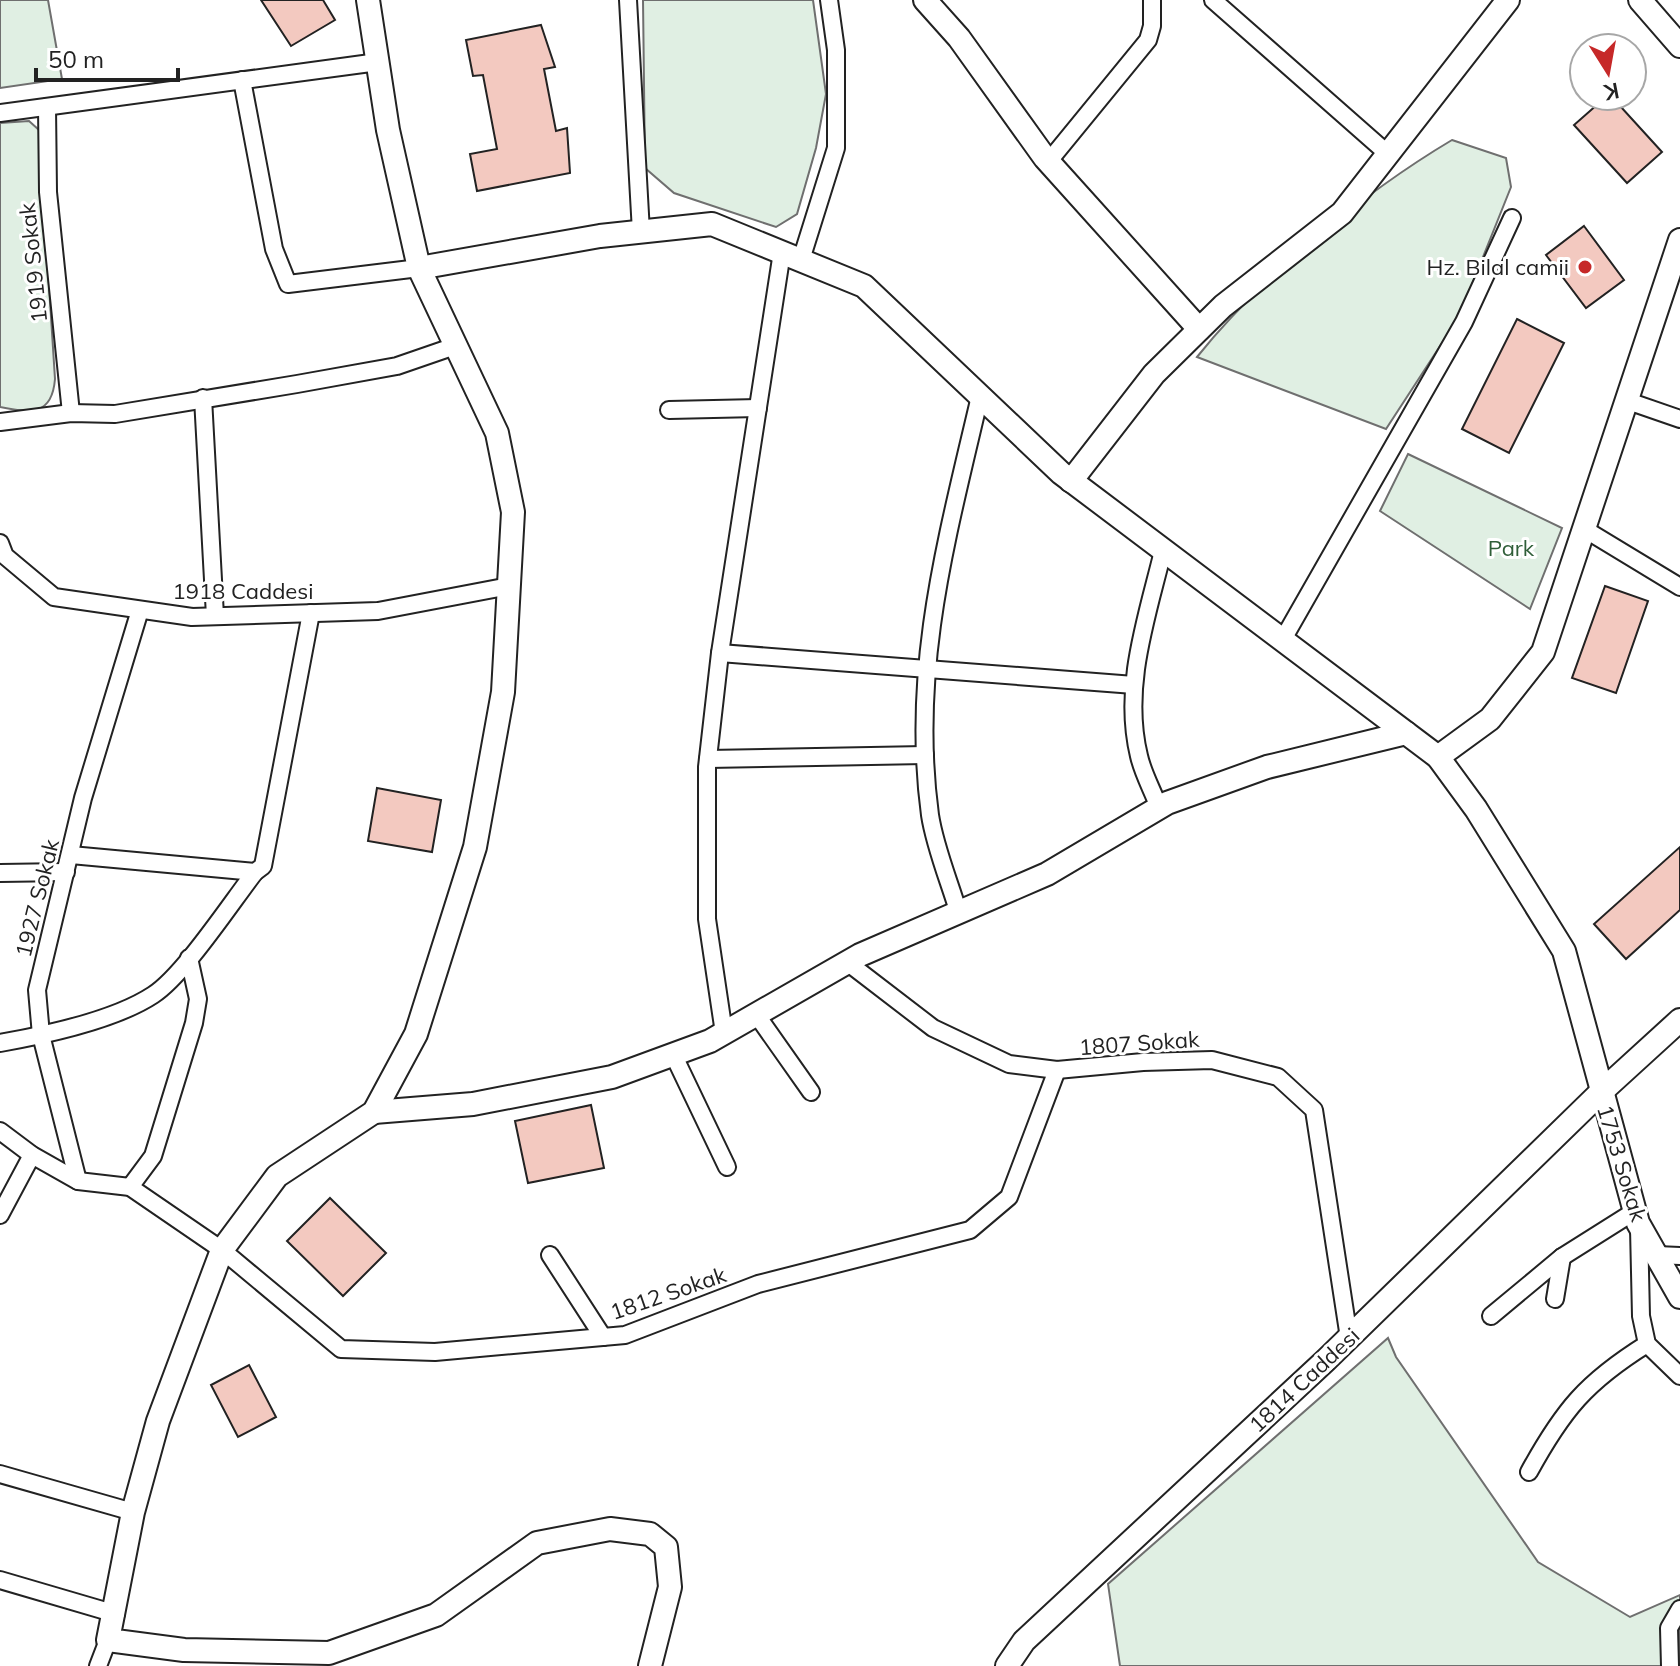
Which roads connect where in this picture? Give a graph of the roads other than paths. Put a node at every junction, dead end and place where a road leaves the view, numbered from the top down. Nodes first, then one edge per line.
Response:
1 (368, 0) edge
2 (628, 0) edge
3 (829, 0) edge
4 (925, 0) edge
5 (1152, 0) edge
6 (1213, 0) edge
7 (1508, 0) edge
8 (1640, 0) edge
9 (1680, 46) edge
10 (378, 62) junction
11 (242, 80) junction
12 (47, 107) junction
13 (0, 113) edge
14 (1388, 154) junction
15 (1049, 161) junction
16 (1512, 218) dead end
17 (641, 232) junction
18 (1679, 246) edge
19 (792, 256) junction
20 (419, 268) junction
21 (1199, 329) junction
22 (455, 346) junction
23 (980, 396) junction
24 (203, 398) junction
25 (1625, 400) junction
26 (758, 408) junction
27 (669, 410) dead end
28 (71, 413) junction
29 (1680, 419) edge
30 (0, 422) edge
31 (1071, 481) junction
32 (1586, 530) junction
33 (0, 543) edge
34 (1163, 551) junction
35 (509, 586) junction
36 (1680, 587) edge
37 (140, 610) junction
38 (311, 613) junction
39 (215, 616) junction
40 (1282, 641) junction
41 (720, 653) junction
42 (927, 669) junction
43 (1134, 685) junction
44 (1406, 733) junction
45 (925, 755) junction
46 (1438, 757) junction
47 (708, 759) junction
48 (1159, 808) junction
49 (68, 864) junction
50 (255, 872) junction
51 (0, 873) edge
52 (959, 914) junction
53 (189, 958) junction
54 (847, 962) junction
55 (756, 1014) junction
56 (1680, 1020) edge
57 (724, 1033) junction
58 (41, 1035) junction
59 (0, 1043) edge
60 (673, 1054) junction
61 (1057, 1070) junction
62 (811, 1092) dead end
63 (1600, 1093) junction
64 (374, 1112) junction
65 (0, 1131) edge
66 (32, 1155) junction
67 (727, 1167) dead end
68 (78, 1181) junction
69 (130, 1187) junction
70 (0, 1215) edge
71 (1637, 1217) junction
72 (222, 1250) junction
73 (550, 1255) dead end
74 (1657, 1255) junction
75 (1680, 1256) edge
76 (1562, 1257) junction
77 (1680, 1297) edge
78 (1555, 1299) dead end
79 (1491, 1316) dead end
80 (603, 1337) junction
81 (1349, 1338) junction
82 (1647, 1344) junction
83 (1680, 1376) edge
84 (1529, 1472) dead end
85 (0, 1474) edge
86 (133, 1512) junction
87 (0, 1580) edge
88 (1680, 1609) edge
89 (116, 1614) junction
90 (108, 1640) junction
91 (98, 1666) edge
92 (650, 1666) edge
93 (1007, 1666) edge
94 (1670, 1666) edge

1 - 10 street
2 - 17 street
3 - 19 street
4 - 15 street
5 - 15 street
6 - 14 street
7 - 14 street
8 - 9 street
10 - 11 street
10 - 20 street
11 - 12 street
11 - 20 street
12 - 13 street
12 - 28 street, 1919 Sokak
14 - 21 street
15 - 21 street
16 - 40 street
17 - 19 street, 1753 Sokak
17 - 20 street, 1753 Sokak
18 - 25 street
19 - 23 street, 1753 Sokak
19 - 26 street
20 - 22 street
21 - 31 street
22 - 24 street
22 - 35 street
23 - 31 street, 1753 Sokak
23 - 42 street
24 - 28 street
24 - 39 street
25 - 29 street
25 - 32 street
26 - 27 street
26 - 41 street
28 - 30 street
31 - 34 street, 1753 Sokak
32 - 36 street
32 - 46 street
33 - 37 street, 1918 Caddesi
34 - 40 street, 1753 Sokak
34 - 43 street
35 - 38 street, 1918 Caddesi
35 - 64 street
37 - 39 street, 1918 Caddesi
37 - 49 street, 1927 Sokak
38 - 39 street, 1918 Caddesi
38 - 50 street
40 - 44 street, 1753 Sokak
41 - 42 street
41 - 47 street
42 - 43 street
42 - 45 street
43 - 48 street
44 - 46 street, 1753 Sokak
44 - 48 street
45 - 47 street
45 - 52 street
46 - 63 street, 1753 Sokak
47 - 57 street
48 - 52 street
49 - 50 street
49 - 51 street
49 - 58 street, 1927 Sokak
50 - 53 street
52 - 54 street
53 - 58 street
53 - 69 street
54 - 55 street
54 - 61 street, 1807 Sokak
55 - 57 street
55 - 62 street
56 - 63 street, 1814 Caddesi
57 - 60 street
58 - 59 street
58 - 68 street, 1927 Sokak
60 - 64 street
60 - 67 street
61 - 80 street, 1812 Sokak
61 - 81 street, 1807 Sokak
63 - 71 street, 1753 Sokak
63 - 81 street, 1814 Caddesi
64 - 72 street
65 - 66 street
66 - 68 street
66 - 70 street
68 - 69 street
69 - 72 street
71 - 74 street, 1753 Sokak
71 - 76 street
71 - 82 street
72 - 80 street, 1812 Sokak
72 - 86 street
73 - 80 street
74 - 75 street
74 - 77 street, 1753 Sokak
76 - 78 street
76 - 79 street
81 - 93 street, 1814 Caddesi
82 - 83 street
82 - 84 street
85 - 86 street
86 - 89 street
87 - 89 street
88 - 94 street
89 - 90 street
90 - 91 street
90 - 92 street

